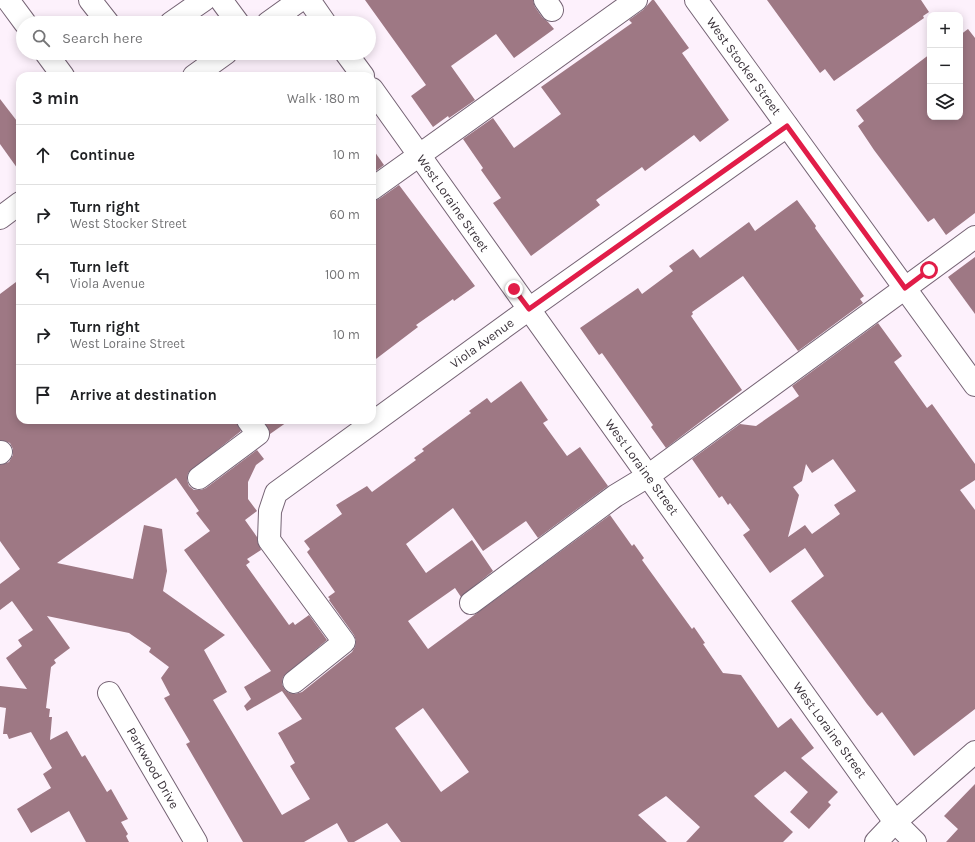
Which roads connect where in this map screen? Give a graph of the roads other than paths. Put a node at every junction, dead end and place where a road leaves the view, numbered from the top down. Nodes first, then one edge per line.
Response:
1 (8, 0) edge
2 (90, 0) edge
3 (204, 0) edge
4 (221, 0) edge
5 (300, 0) edge
6 (309, 0) edge
7 (636, 0) edge
8 (696, 0) edge
9 (19, 16) edge
10 (103, 16) edge
11 (181, 16) edge
12 (233, 16) edge
13 (278, 16) edge
14 (320, 16) edge
15 (51, 60) edge
16 (216, 60) edge
17 (351, 60) edge
18 (60, 72) edge
19 (200, 72) edge
20 (360, 72) edge
21 (376, 95) edge
22 (787, 126) junction
23 (419, 155) junction
24 (376, 186) edge
25 (16, 206) edge
26 (0, 218) edge
27 (975, 237) edge
28 (905, 288) junction
29 (529, 309) junction
30 (975, 384) edge
31 (376, 420) edge
32 (251, 424) edge
33 (371, 424) edge
34 (648, 476) junction
35 (199, 478) dead end
36 (471, 603) dead end
37 (294, 682) dead end
38 (109, 694) dead end
39 (975, 752) edge
40 (896, 822) junction
41 (196, 842) edge
42 (876, 842) edge
43 (915, 842) edge

1 - 9 street
2 - 10 street
3 - 11 street
4 - 12 street
5 - 13 street
6 - 14 street
7 - 23 street
8 - 22 street, West Stocker Street
15 - 18 street
16 - 19 street
17 - 20 street
21 - 23 street, West Loraine Street
22 - 28 street, West Stocker Street
22 - 29 street, Viola Avenue
23 - 24 street
23 - 29 street, West Loraine Street
25 - 26 street
27 - 28 street
28 - 30 street, West Stocker Street
28 - 34 street
29 - 31 street, Viola Avenue
29 - 34 street, West Loraine Street
32 - 35 street
33 - 37 street, Viola Avenue
34 - 36 street
34 - 40 street, West Loraine Street
38 - 41 street, Parkwood Drive
39 - 40 street
40 - 42 street
40 - 43 street, West Loraine Street

